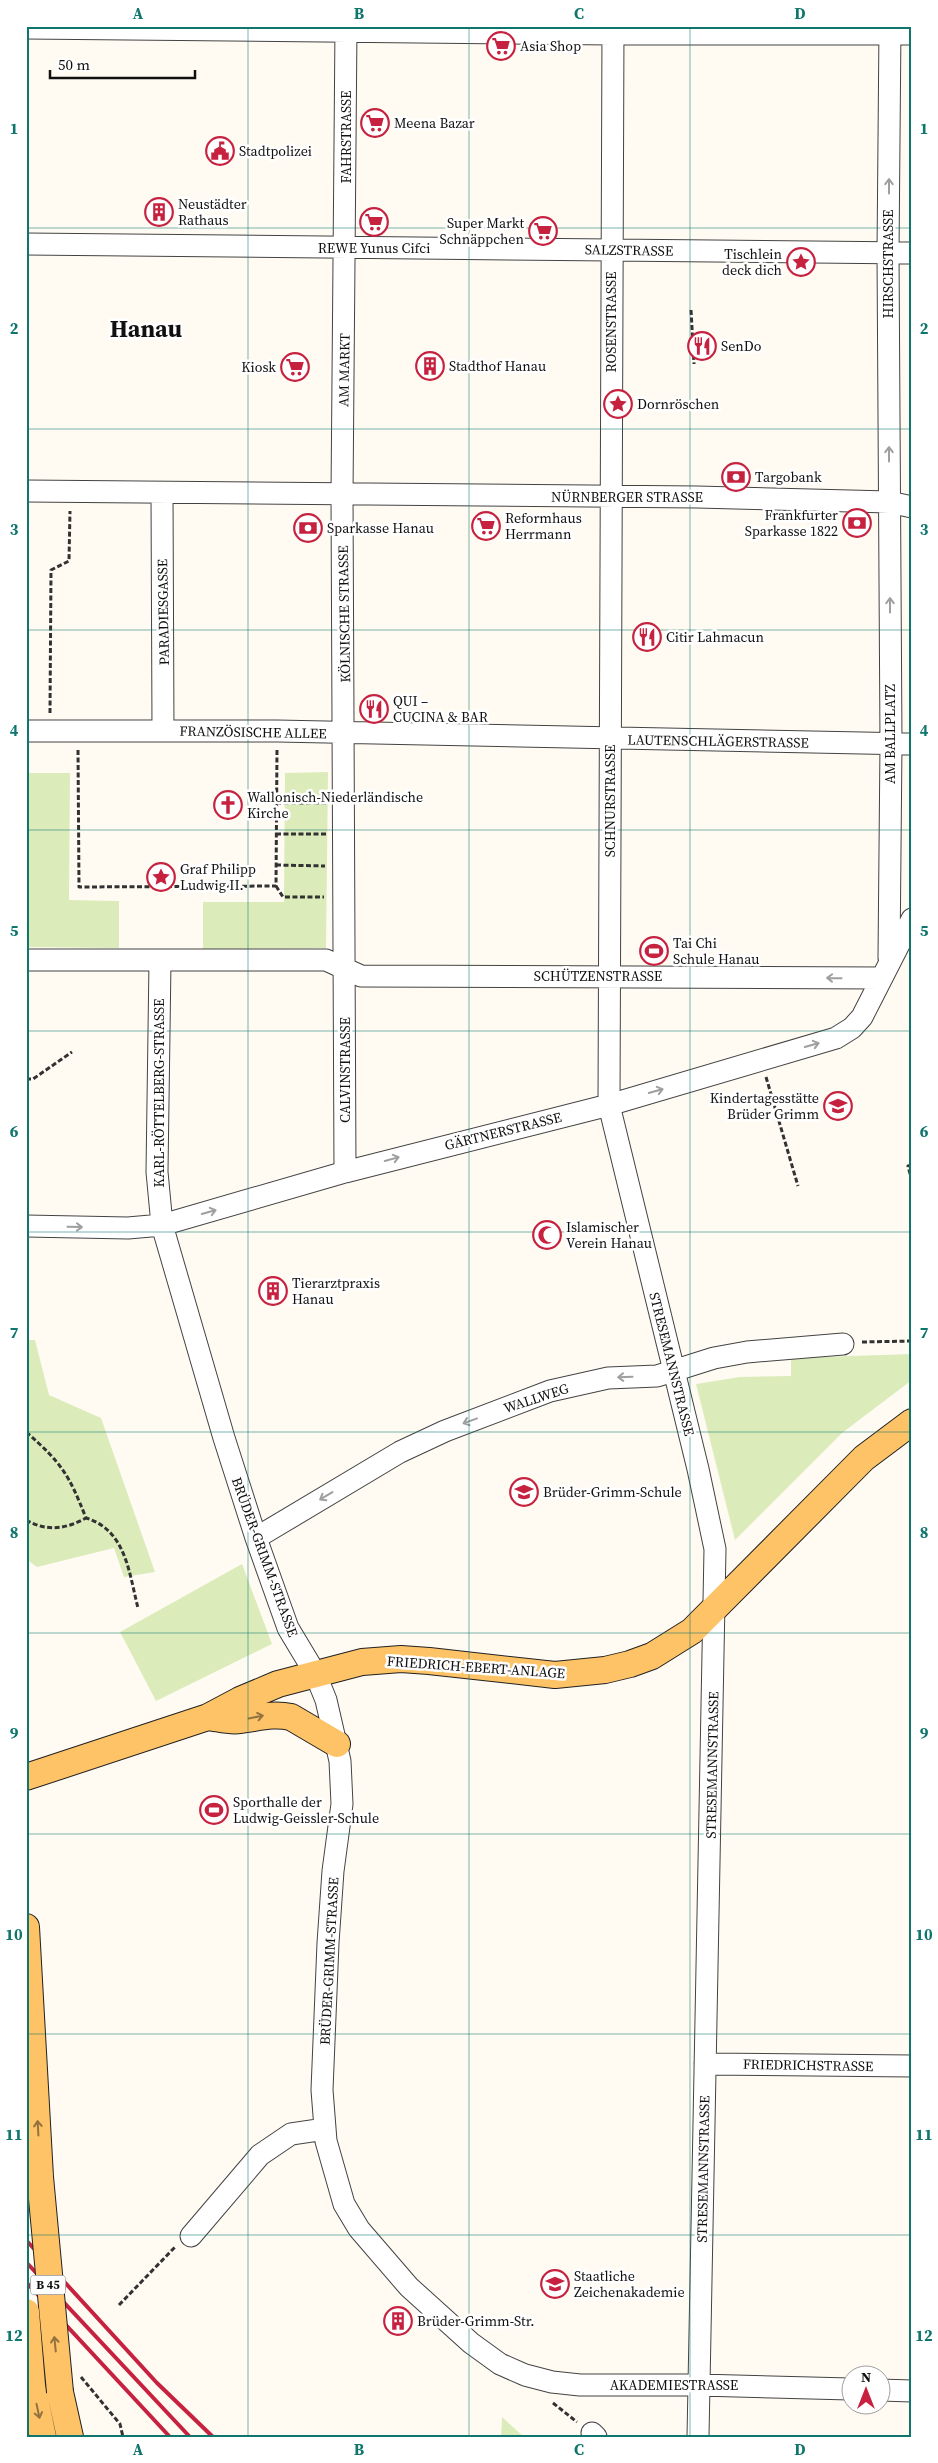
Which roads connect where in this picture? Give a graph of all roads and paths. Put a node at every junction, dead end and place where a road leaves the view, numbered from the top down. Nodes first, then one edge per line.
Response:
1 (26, 28) edge
2 (346, 29) edge
3 (613, 30) edge
4 (890, 30) edge
5 (912, 34) edge
6 (26, 244) edge
7 (346, 247) junction
8 (611, 250) junction
9 (888, 252) junction
10 (912, 253) edge
11 (691, 310) dead end
12 (694, 364) dead end
13 (26, 492) edge
14 (60, 492) junction
15 (162, 493) junction
16 (342, 495) junction
17 (611, 497) junction
18 (889, 502) junction
19 (912, 507) edge
20 (50, 716) dead end
21 (277, 731) junction
22 (26, 732) edge
23 (78, 732) junction
24 (163, 732) junction
25 (345, 734) junction
26 (610, 739) junction
27 (901, 744) edge
28 (276, 803) junction
29 (345, 803) junction
30 (276, 834) junction
31 (345, 834) junction
32 (276, 865) junction
33 (345, 866) junction
34 (276, 886) junction
35 (344, 897) junction
36 (912, 919) edge
37 (26, 960) edge
38 (160, 961) junction
39 (344, 969) junction
40 (886, 972) junction
41 (610, 976) junction
42 (72, 1052) dead end
43 (761, 1060) junction
44 (26, 1079) edge
45 (609, 1104) junction
46 (912, 1165) edge
47 (345, 1172) junction
48 (912, 1181) edge
49 (798, 1186) dead end
50 (162, 1225) junction
51 (26, 1226) edge
52 (912, 1342) edge
53 (844, 1344) joint
54 (673, 1371) junction
55 (912, 1422) edge
56 (26, 1432) edge
57 (86, 1518) junction
58 (26, 1520) edge
59 (256, 1538) junction
60 (138, 1608) dead end
61 (715, 1609) junction
62 (315, 1673) junction
63 (208, 1717) junction
64 (337, 1744) junction
65 (26, 1764) edge
66 (64, 1765) junction
67 (26, 1777) edge
68 (26, 1927) edge
69 (705, 2064) junction
70 (912, 2066) edge
71 (325, 2129) junction
72 (184, 2242) joint
73 (119, 2305) dead end
74 (26, 2312) edge
75 (500, 2364) joint
76 (75, 2370) dead end
77 (700, 2385) junction
78 (840, 2389) edge
79 (890, 2390) edge
80 (912, 2391) edge
81 (43, 2437) edge
82 (70, 2437) edge
83 (123, 2437) edge
84 (698, 2437) edge

1 - 2 street
2 - 3 street
2 - 7 street, FAHRSTRASSE
3 - 4 street
3 - 8 street, ROSENSTRASSE
4 - 5 street
9 -> 4 street, HIRSCHSTRASSE
6 - 7 street
7 - 8 street, SALZSTRASSE
7 - 16 street, AM MARKT
8 - 9 street, SALZSTRASSE
8 - 17 street, ROSENSTRASSE
9 - 10 street, SALZSTRASSE
18 -> 9 street, HIRSCHSTRASSE
11 - 12 path
13 - 14 street
14 - 15 street
14 - 20 path
15 - 16 street
15 - 24 street, PARADIESGASSE
16 - 17 street, NÜRNBERGER STRASSE
16 - 25 street, KÖLNISCHE STRASSE
17 - 18 street, NÜRNBERGER STRASSE
17 - 26 street, SCHNURSTRASSE
18 - 19 street, NÜRNBERGER STRASSE
27 -> 18 street, AM BALLPLATZ
21 - 24 street, FRANZÖSISCHE ALLEE
21 - 25 street, FRANZÖSISCHE ALLEE
21 - 28 path
22 - 23 street, FRANZÖSISCHE ALLEE
23 - 24 street, FRANZÖSISCHE ALLEE
23 - 34 path
25 - 26 street, LAUTENSCHLÄGERSTRASSE
25 - 29 street, FRANZÖSISCHE ALLEE
26 - 27 street, LAUTENSCHLÄGERSTRASSE
26 - 41 street, SCHNURSTRASSE
27 - 40 street, AM BALLPLATZ
28 - 29 path
28 - 30 path
29 - 31 street, FRANZÖSISCHE ALLEE
30 - 31 path
30 - 32 path
31 - 33 street, FRANZÖSISCHE ALLEE
32 - 33 path
32 - 34 path
33 - 35 street, FRANZÖSISCHE ALLEE
34 - 35 path
35 - 39 street, FRANZÖSISCHE ALLEE
36 - 40 street, GÄRTNERSTRASSE
37 - 38 street
38 - 39 street
38 - 50 street, KARL-RÖTTELBERG-STRASSE
39 - 41 street, SCHÜTZENSTRASSE
39 - 47 street, CALVINSTRASSE
40 -> 41 street, SCHÜTZENSTRASSE
43 -> 40 street, GÄRTNERSTRASSE
41 - 45 street, SCHNURSTRASSE
42 - 44 path
45 -> 43 street, GÄRTNERSTRASSE
43 - 49 path
47 -> 45 street, GÄRTNERSTRASSE
45 - 54 street, STRESEMANNSTRASSE
46 - 48 path
50 -> 47 street, GÄRTNERSTRASSE
51 -> 50 street, GÄRTNERSTRASSE
50 - 59 street, BRÜDER-GRIMM-STRASSE
52 - 53 path
53 - 54 street, WALLWEG
54 -> 59 street, WALLWEG
54 - 61 street, STRESEMANNSTRASSE
55 - 61 main road, FRIEDRICH-EBERT-ANLAGE
56 - 57 path
57 - 58 path
57 - 60 path
59 - 62 street, BRÜDER-GRIMM-STRASSE
61 - 62 main road, FRIEDRICH-EBERT-ANLAGE
61 - 69 street, STRESEMANNSTRASSE
62 - 63 main road, FRIEDRICH-EBERT-ANLAGE
62 - 64 street, BRÜDER-GRIMM-STRASSE
63 -> 64 main road
63 - 66 main road, FRIEDRICH-EBERT-ANLAGE
64 - 71 street, BRÜDER-GRIMM-STRASSE
65 - 66 main road
66 - 67 main road, FRIEDRICH-EBERT-ANLAGE
82 -> 68 main road, B 45, bridge
69 - 70 street, FRIEDRICHSTRASSE
69 - 77 street, STRESEMANNSTRASSE
71 - 72 street
71 - 75 street, BRÜDER-GRIMM-STRASSE
72 - 73 path
74 -> 81 main road, B 45, bridge
75 - 77 street, AKADEMIESTRASSE
76 - 83 path
77 - 78 street, AKADEMIESTRASSE
77 - 84 street, STRESEMANNSTRASSE
79 - 80 street

